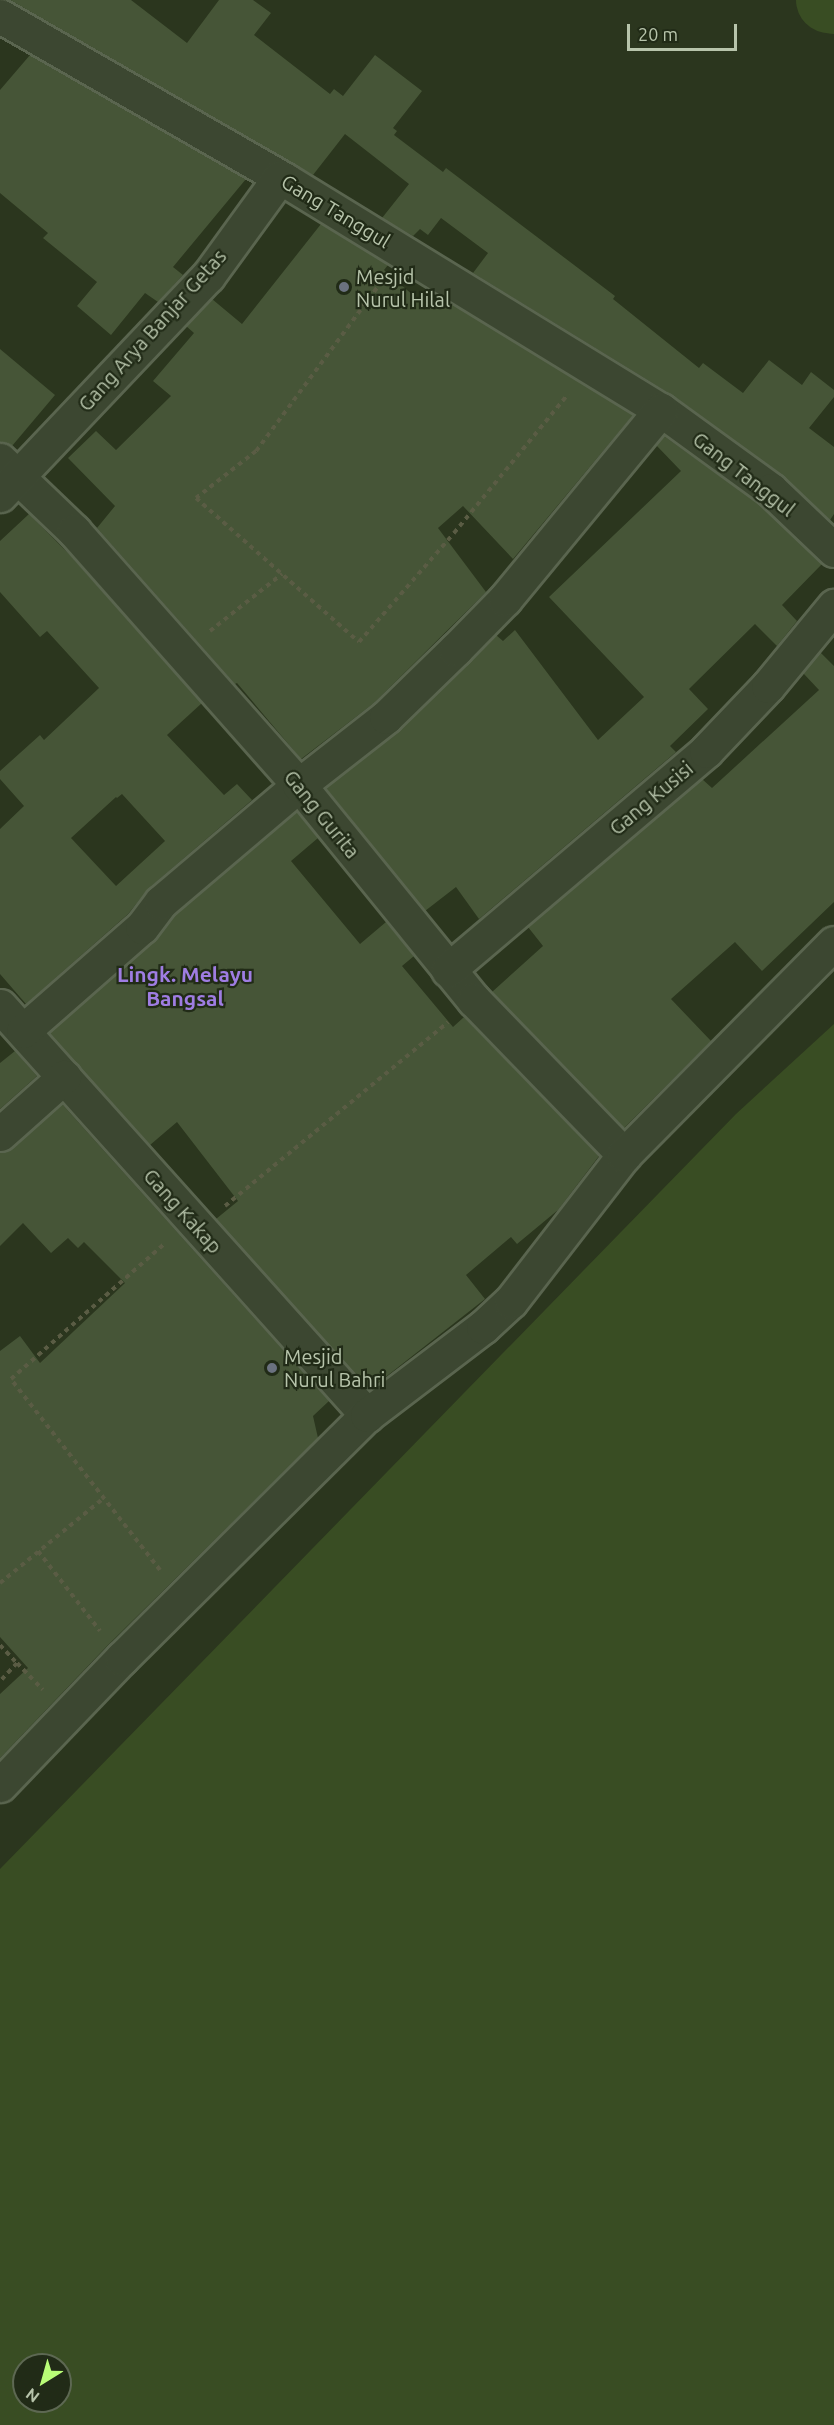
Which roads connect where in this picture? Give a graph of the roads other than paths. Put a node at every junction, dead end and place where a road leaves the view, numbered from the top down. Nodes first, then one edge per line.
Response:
1 (0, 16) edge
2 (279, 177) junction
3 (661, 410) junction
4 (6, 477) edge
5 (834, 550) edge
6 (834, 606) edge
7 (299, 785) junction
8 (834, 943) edge
9 (447, 970) junction
10 (0, 1006) edge
11 (23, 1031) junction
12 (64, 1077) junction
13 (0, 1134) edge
14 (624, 1155) junction
15 (367, 1415) junction
16 (0, 1785) edge

1 - 2 street, Gang Tanggul
2 - 3 street, Gang Tanggul
2 - 4 street, Gang Arya Banjar Getas
3 - 5 street, Gang Tanggul
3 - 7 street
4 - 7 street, Gang Gurita
6 - 9 street, Gang Kusisi
7 - 9 street, Gang Gurita
7 - 11 street
8 - 14 street
9 - 14 street, Gang Gurita
10 - 11 street, Gang Kakap
11 - 12 street, Gang Kakap
12 - 13 street
12 - 15 street, Gang Kakap
14 - 15 street
15 - 16 street

